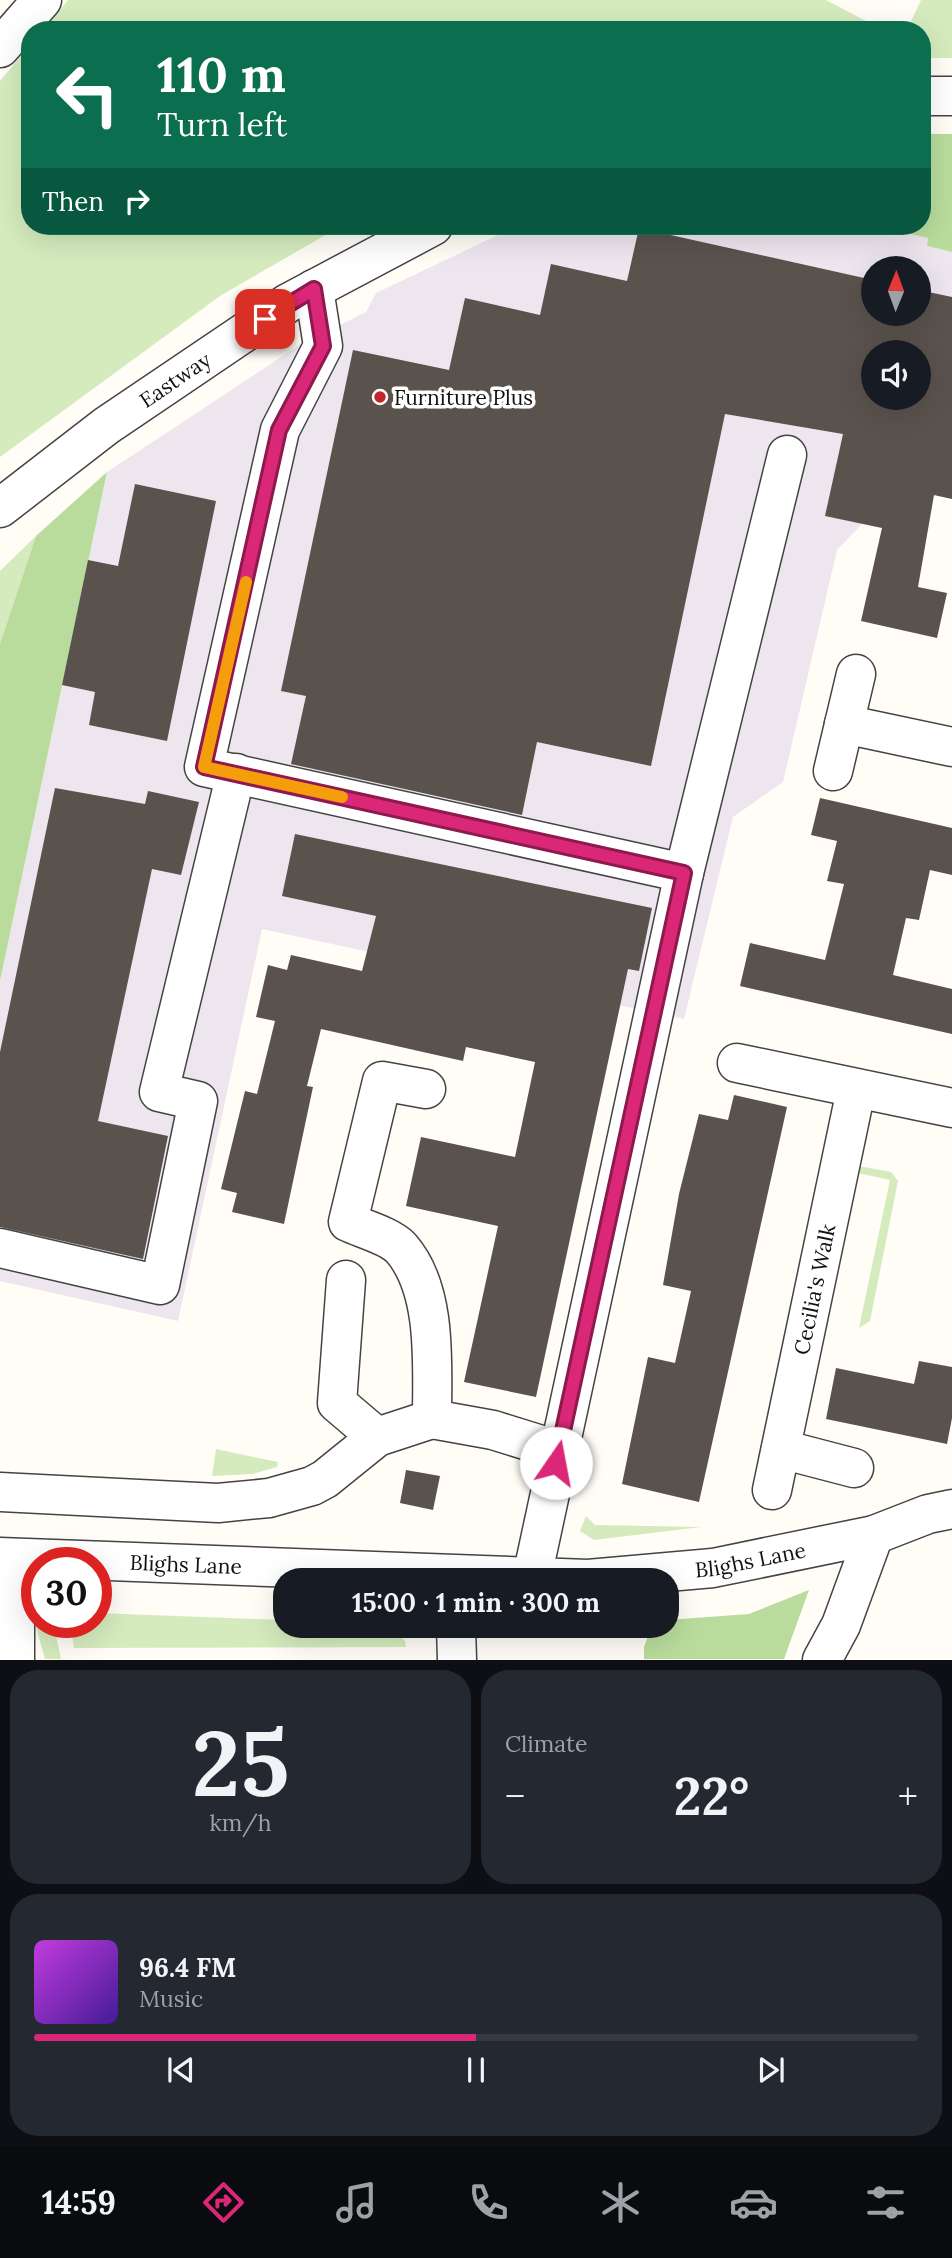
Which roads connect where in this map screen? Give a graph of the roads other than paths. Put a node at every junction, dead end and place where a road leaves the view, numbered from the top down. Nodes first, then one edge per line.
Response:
1 (42, 0) edge
2 (24, 21) edge
3 (21, 24) edge
4 (0, 48) edge
5 (931, 96) edge
6 (952, 96) edge
7 (416, 235) edge
8 (314, 289) junction
9 (787, 455) dead end
10 (0, 508) edge
11 (856, 674) dead end
12 (844, 724) junction
13 (952, 747) edge
14 (833, 771) dead end
15 (236, 773) junction
16 (684, 873) junction
17 (737, 1063) dead end
18 (426, 1089) dead end
19 (856, 1090) junction
20 (952, 1108) edge
21 (0, 1248) edge
22 (346, 1280) dead end
23 (432, 1419) junction
24 (377, 1437) junction
25 (781, 1448) junction
26 (556, 1463) junction
27 (854, 1468) dead end
28 (772, 1490) dead end
29 (0, 1492) edge
30 (952, 1509) edge
31 (874, 1535) junction
32 (8, 1558) edge
33 (534, 1568) edge
34 (273, 1569) edge
35 (679, 1570) edge
36 (456, 1638) edge
37 (15, 1660) edge
38 (457, 1660) edge
39 (822, 1660) edge

1 - 2 street
3 - 4 street
5 - 6 street
7 - 8 street, Eastway
8 - 10 street, Eastway
8 - 15 street
9 - 16 street
11 - 12 street
12 - 13 street
12 - 14 street
15 - 16 street
15 - 21 street
16 - 26 street
17 - 19 street
18 - 23 street
19 - 20 street
19 - 25 street, Cecilia's Walk
22 - 24 street
23 - 24 street
23 - 26 street
24 - 29 street
25 - 27 street
25 - 28 street, Cecilia's Walk
26 - 33 street
30 - 31 street, Blighs Lane
31 - 35 street, Blighs Lane
31 - 39 street
32 - 34 street, Blighs Lane
32 - 37 street
36 - 38 street

